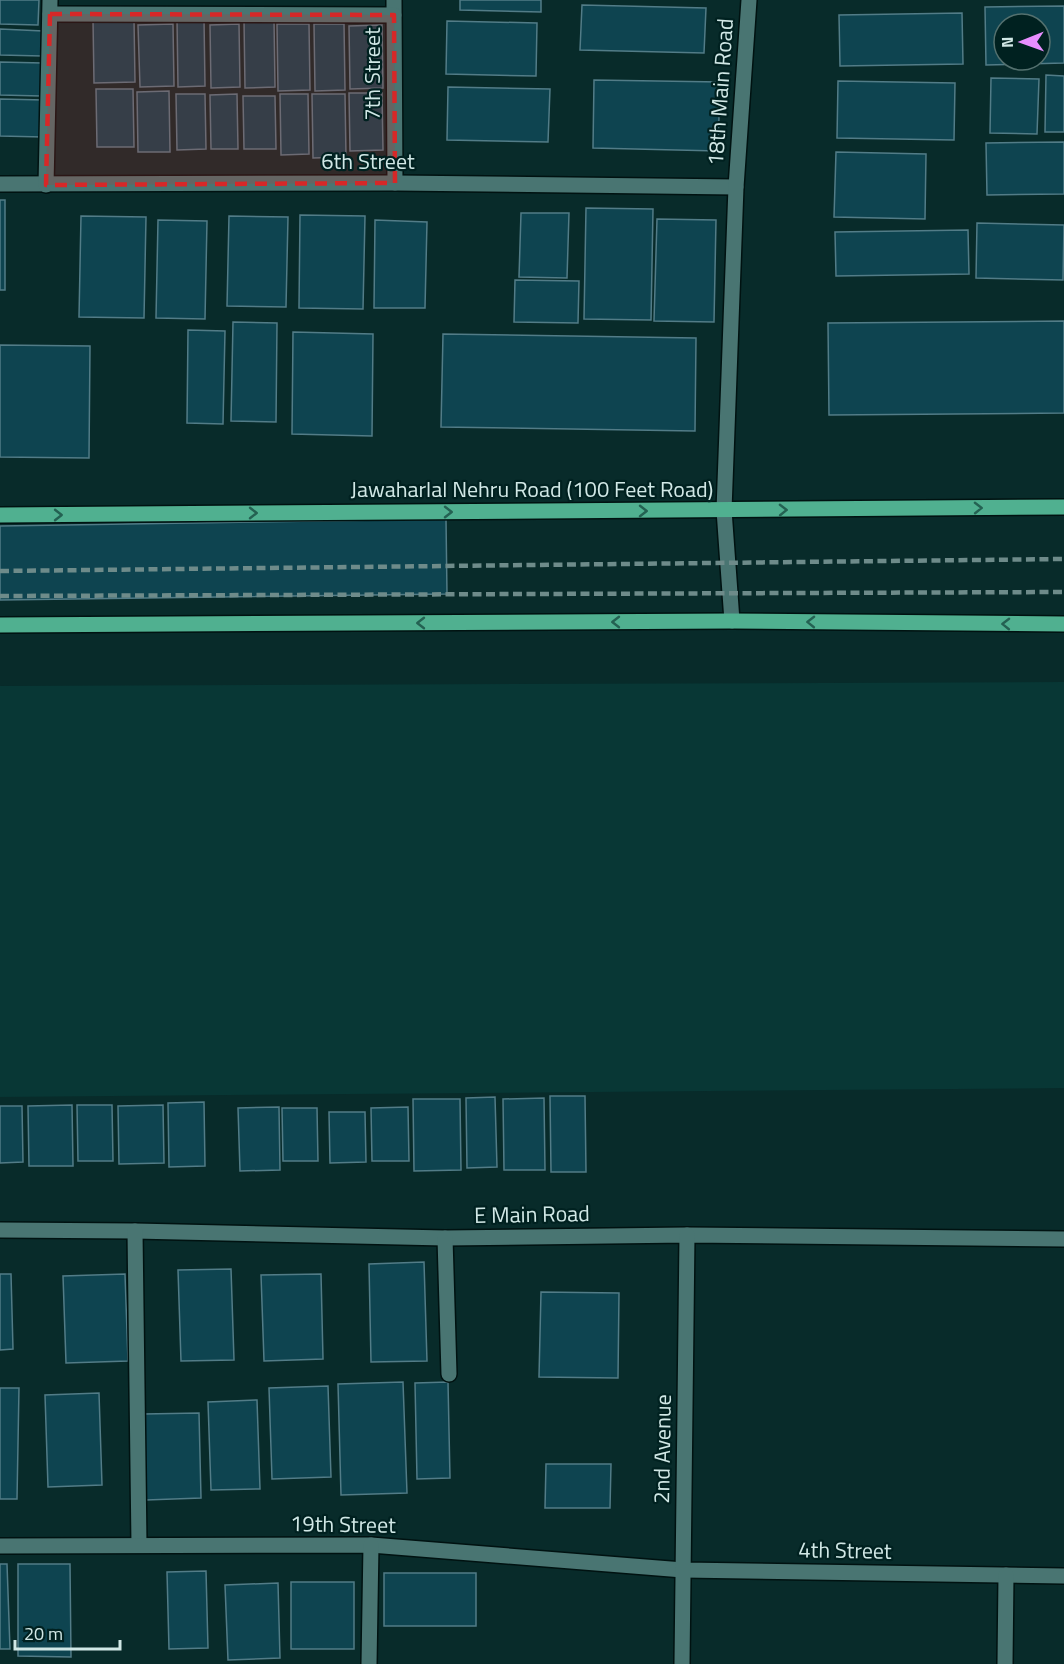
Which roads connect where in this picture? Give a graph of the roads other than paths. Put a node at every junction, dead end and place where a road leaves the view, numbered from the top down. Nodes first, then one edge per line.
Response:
1 (749, 0) edge
2 (50, 7) edge
3 (394, 7) edge
4 (396, 183) junction
5 (0, 184) edge
6 (46, 185) junction
7 (736, 187) junction
8 (1064, 507) edge
9 (724, 510) junction
10 (0, 515) edge
11 (732, 621) junction
12 (1064, 624) edge
13 (0, 625) edge
14 (0, 1230) edge
15 (135, 1231) junction
16 (687, 1235) junction
17 (445, 1238) junction
18 (1064, 1239) edge
19 (449, 1374) dead end
20 (139, 1545) junction
21 (371, 1545) junction
22 (0, 1546) edge
23 (683, 1570) junction
24 (1006, 1575) junction
25 (1064, 1576) edge
26 (369, 1664) edge
27 (682, 1664) edge
28 (1005, 1664) edge

1 - 7 street, 18th Main Road
2 - 3 street
2 - 6 street
3 - 4 street, 7th Street
4 - 6 street, 6th Street
4 - 7 street, 6th Street
5 - 6 street, 6th Street
7 - 9 street, 18th Main Road
9 -> 8 main road, Jawaharlal Nehru Road (100 Feet Road)
10 -> 9 main road, Jawaharlal Nehru Road (100 Feet Road)
9 - 11 street, 18th Main Road
12 -> 11 main road
11 -> 13 main road
14 - 15 street, E Main Road
15 - 17 street, E Main Road
15 - 20 street
16 - 17 street, E Main Road
16 - 18 street, E Main Road
16 - 23 street, 2nd Avenue
17 - 19 street
20 - 21 street, 19th Street
20 - 22 street, 19th Street
21 - 23 street, 19th Street
21 - 26 street
23 - 24 street, 4th Street
23 - 27 street, 2nd Avenue
24 - 25 street
24 - 28 street

